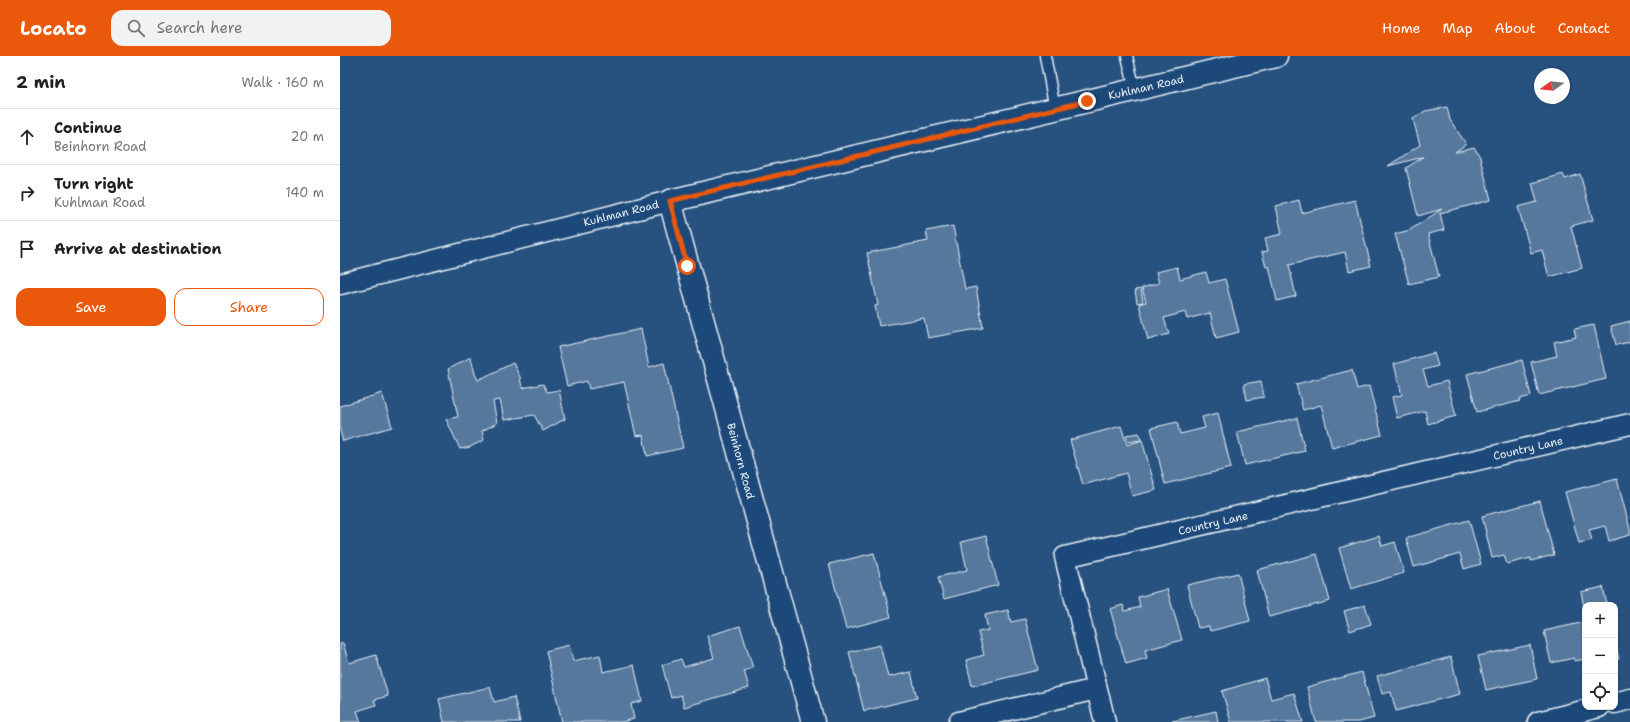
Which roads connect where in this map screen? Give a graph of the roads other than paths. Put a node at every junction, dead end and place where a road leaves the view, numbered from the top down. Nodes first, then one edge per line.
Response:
1 (1045, 56) edge
2 (1127, 56) edge
3 (1276, 56) edge
4 (1135, 90) junction
5 (1055, 109) junction
6 (670, 201) junction
7 (340, 284) edge
8 (1630, 424) edge
9 (1096, 689) junction
10 (1630, 699) edge
11 (1618, 702) edge
12 (1587, 710) edge
13 (813, 722) edge
14 (959, 722) edge
15 (1105, 722) edge
16 (1538, 722) edge

1 - 5 lane
2 - 4 lane
3 - 4 street, Kuhlman Road
4 - 5 street, Kuhlman Road
5 - 6 street, Kuhlman Road
6 - 7 street, Kuhlman Road
6 - 13 street, Beinhorn Road
8 - 9 street, Country Lane
9 - 14 street
9 - 15 street
10 - 11 street
12 - 16 street

